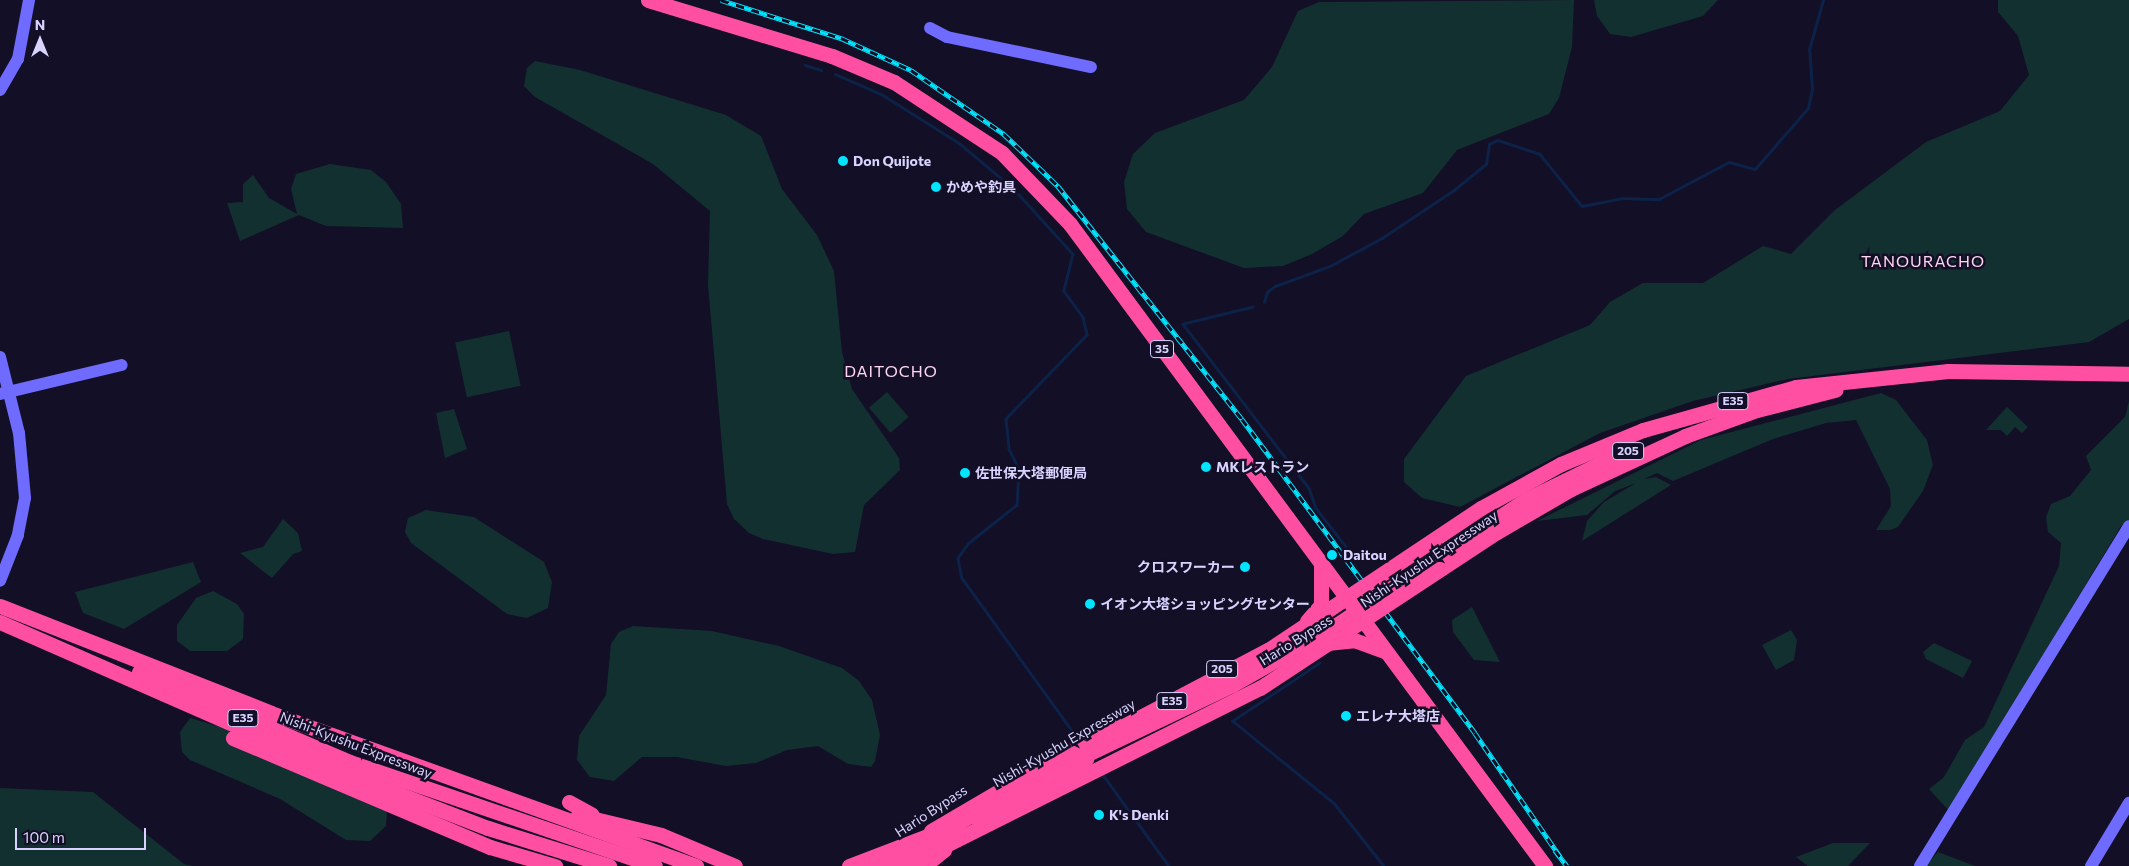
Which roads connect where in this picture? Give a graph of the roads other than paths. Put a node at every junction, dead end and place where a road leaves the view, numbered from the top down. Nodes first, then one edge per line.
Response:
1 (29, 0) edge
2 (648, 0) edge
3 (930, 28) dead end
4 (1090, 67) dead end
5 (0, 90) edge
6 (0, 357) edge
7 (122, 365) dead end
8 (2006, 372) junction
9 (2129, 374) edge
10 (1878, 383) junction
11 (4, 393) edge
12 (1682, 416) junction
13 (2129, 526) edge
14 (1321, 565) junction
15 (1402, 578) junction
16 (0, 580) edge
17 (0, 606) edge
18 (1352, 606) junction
19 (0, 622) edge
20 (1306, 622) junction
21 (1328, 628) junction
22 (1321, 645) junction
23 (60, 650) junction
24 (1385, 652) junction
25 (1099, 746) junction
26 (1082, 755) junction
27 (569, 802) dead end
28 (2129, 803) edge
29 (526, 804) junction
30 (599, 819) junction
31 (953, 843) junction
32 (655, 849) junction
33 (540, 864) edge
34 (555, 866) edge
35 (609, 866) edge
36 (655, 866) edge
37 (696, 866) edge
38 (735, 866) edge
39 (849, 866) edge
40 (876, 866) edge
41 (894, 866) edge
42 (904, 866) edge
43 (917, 866) edge
44 (924, 866) edge
45 (1545, 866) edge
46 (1920, 866) edge
47 (2091, 866) edge

1 - 5 street
2 - 14 highway, 35
3 - 4 street
6 - 11 street
7 - 11 street
8 - 9 highway, Nishi-Kyushu Expressway / E35
8 - 10 highway, Nishi-Kyushu Expressway / E35
8 - 12 highway, Nishi-Kyushu Expressway / E35
10 - 15 highway, 205
10 - 42 highway, Nishi-Kyushu Expressway / E35, bridge
11 - 16 street
12 - 15 highway
12 - 39 highway, Nishi-Kyushu Expressway / E35, bridge
13 - 46 street
14 - 18 highway, 35
14 - 20 highway
15 - 21 highway, 205, bridge
17 - 29 highway
17 - 36 highway, Nishi-Kyushu Expressway / E35
18 - 20 highway, Hario Bypass / 205
18 - 22 highway, Hario Bypass / 205
18 - 24 highway, 35
19 - 23 highway, Nishi-Kyushu Expressway / E35
20 - 25 highway, Hario Bypass / 205
21 - 25 highway
21 - 25 highway, 205
22 - 24 highway
22 - 25 highway, Hario Bypass / 205
23 - 33 highway
23 - 35 highway, Nishi-Kyushu Expressway / E35
24 - 45 highway, 35
25 - 26 highway, bridge
25 - 26 highway, Hario Bypass / 205
26 - 31 highway, Hario Bypass / 205
26 - 40 highway, Hario Bypass / 205
26 - 41 highway, 205
27 - 30 highway
28 - 47 street
29 - 30 highway
29 - 32 highway
30 - 32 highway
30 - 38 highway
31 - 43 highway
31 - 44 highway, Hario Bypass / 205
32 - 37 highway
33 - 34 highway

